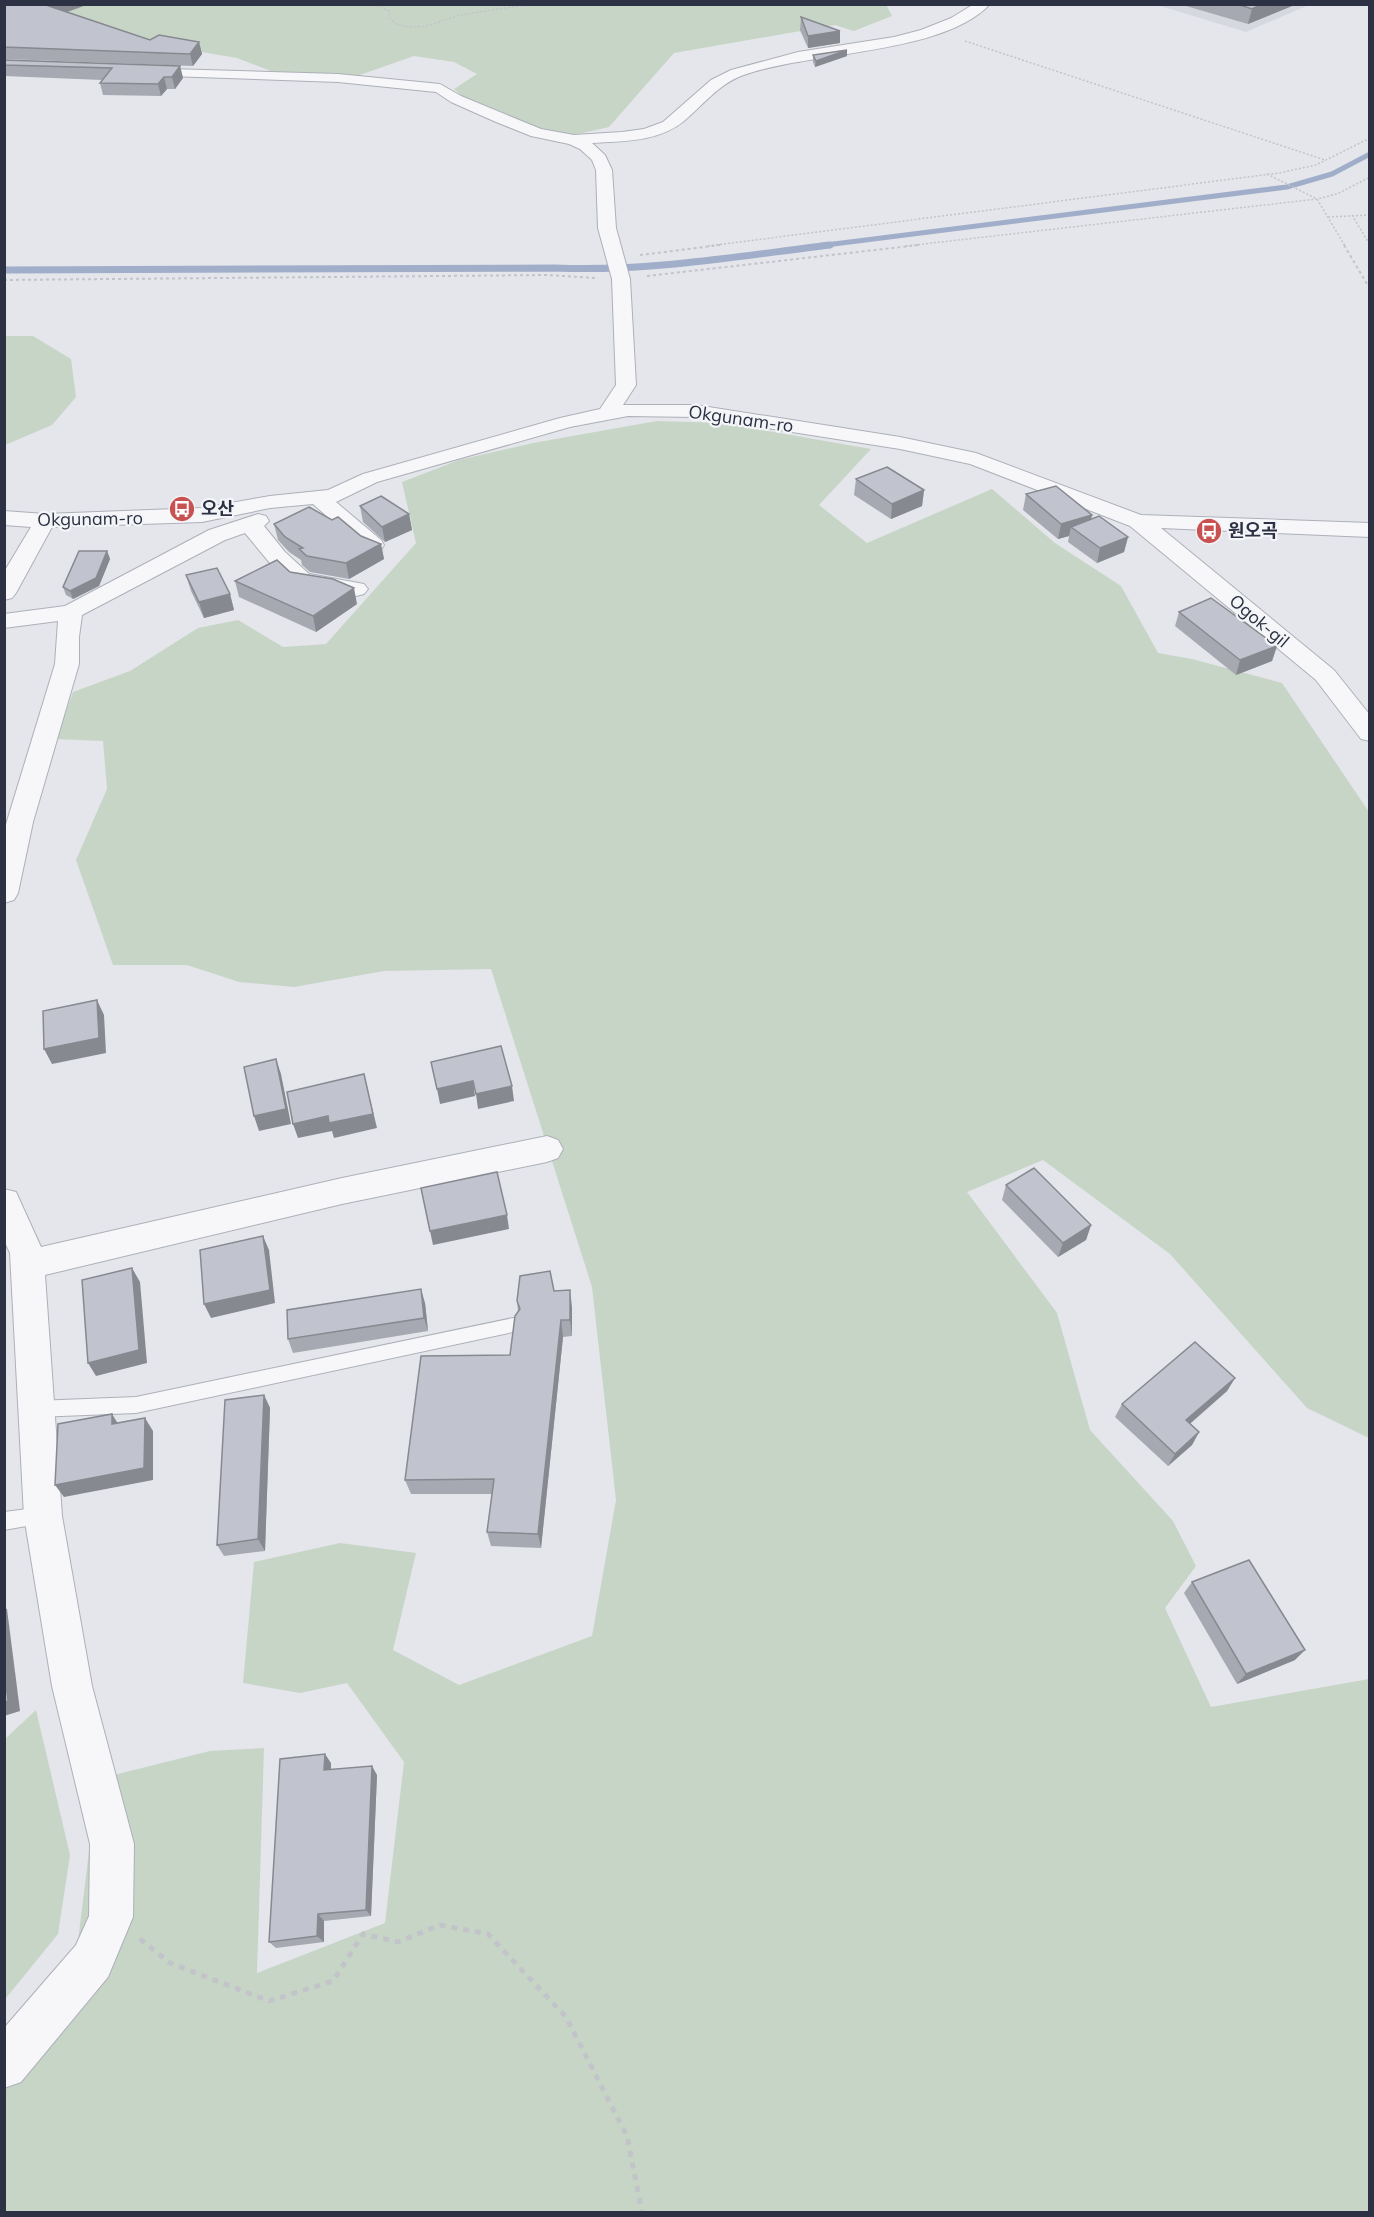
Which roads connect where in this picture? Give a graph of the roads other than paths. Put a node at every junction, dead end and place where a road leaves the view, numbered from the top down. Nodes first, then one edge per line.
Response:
1 (984, 4) edge
2 (125, 70) edge
3 (614, 137) junction
4 (574, 140) junction
5 (599, 158) junction
6 (626, 385) junction
7 (696, 411) junction
8 (607, 414) junction
9 (327, 498) junction
10 (4, 518) edge
11 (45, 521) junction
12 (1138, 521) junction
13 (250, 524) junction
14 (1370, 530) edge
15 (373, 545) edge
16 (356, 589) edge
17 (4, 593) edge
18 (71, 612) junction
19 (4, 621) edge
20 (1370, 733) edge
21 (4, 893) edge
22 (547, 1149) dead end
23 (4, 1203) edge
24 (28, 1265) junction
25 (513, 1325) edge
26 (36, 1408) junction
27 (43, 1516) junction
28 (4, 1521) edge
29 (4, 2065) edge

1 - 3 street
2 - 4 street
3 - 4 street
3 - 5 street
4 - 5 street
5 - 6 street
6 - 7 street
6 - 8 street
7 - 8 street, Okgunam-ro
7 - 12 street, Okgunam-ro
8 - 9 street, Okgunam-ro
9 - 11 street, Okgunam-ro
9 - 13 street
9 - 15 street
10 - 11 street, Okgunam-ro
11 - 17 street
12 - 14 street, Okgunam-ro
12 - 20 street, Ogok-gil
13 - 16 street
13 - 18 street
18 - 19 street
18 - 21 street
22 - 24 street
23 - 24 street
24 - 26 street
25 - 26 lane
26 - 27 street
27 - 28 lane
27 - 29 street

